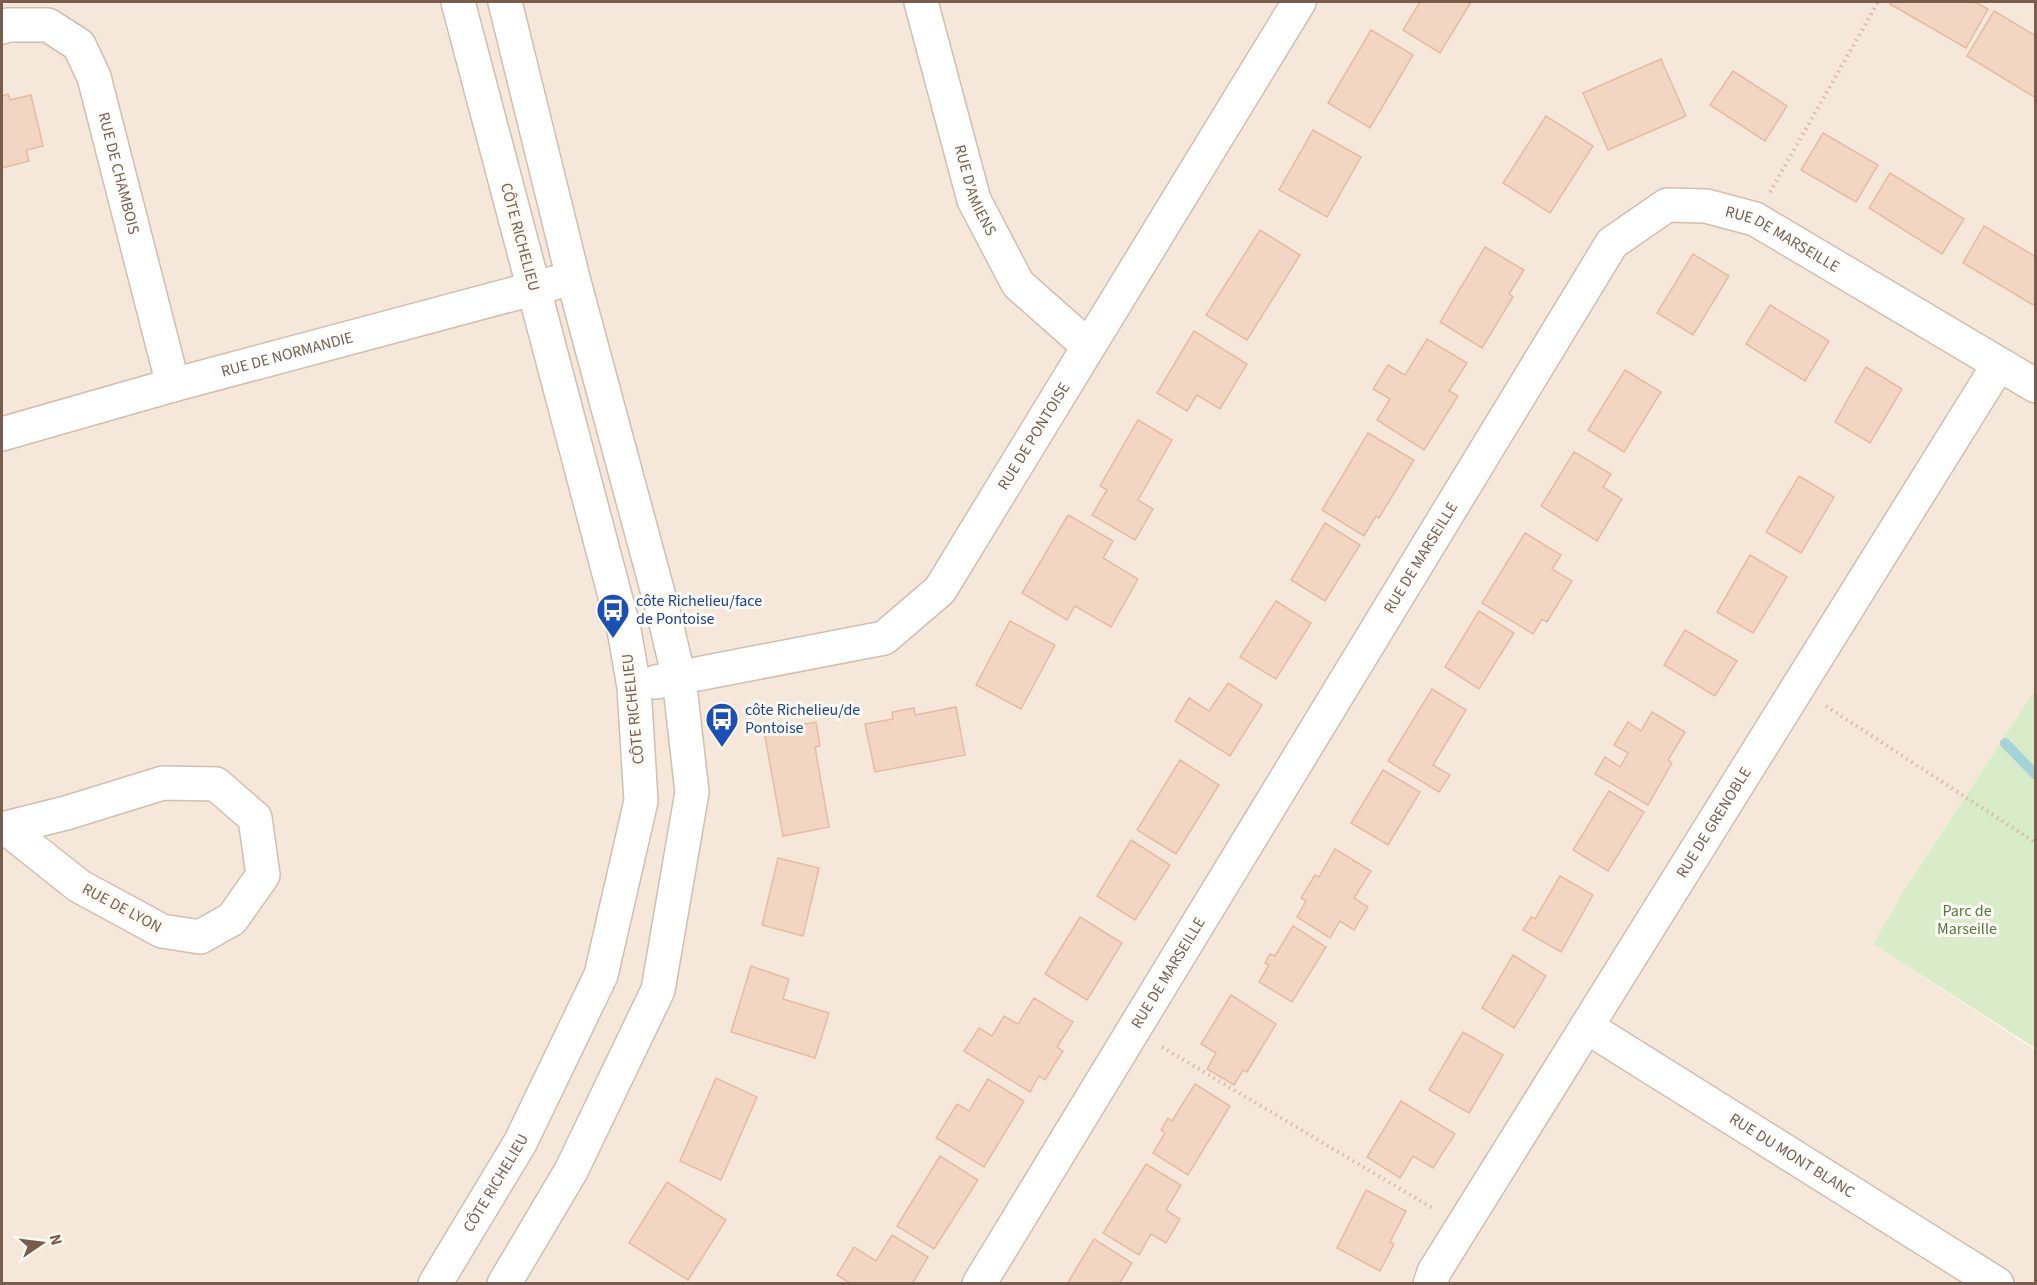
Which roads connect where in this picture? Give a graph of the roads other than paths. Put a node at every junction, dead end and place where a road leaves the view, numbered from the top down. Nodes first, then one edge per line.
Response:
1 (458, 2) edge
2 (505, 2) edge
3 (921, 2) edge
4 (1299, 2) edge
5 (2, 27) edge
6 (573, 278) junction
7 (533, 289) junction
8 (1088, 346) junction
9 (1999, 364) junction
10 (173, 385) junction
11 (2036, 386) edge
12 (2, 434) edge
13 (679, 678) junction
14 (634, 687) junction
15 (4, 827) edge
16 (1587, 1027) junction
17 (435, 1284) edge
18 (504, 1284) edge
19 (979, 1284) edge
20 (1430, 1284) edge
21 (1997, 1284) edge

1 - 7 street, CÔTE RICHELIEU
2 - 6 street
3 - 8 street, RUE D'AMIENS
4 - 8 street, RUE DE PONTOISE
5 - 10 street, RUE DE CHAMBOIS
6 - 7 street, RUE DE NORMANDIE
6 - 13 street
7 - 10 street, RUE DE NORMANDIE
7 - 14 street, CÔTE RICHELIEU
8 - 13 street, RUE DE PONTOISE
9 - 11 street, RUE DE MARSEILLE
9 - 16 street, RUE DE GRENOBLE
9 - 19 street, RUE DE MARSEILLE
10 - 12 street, RUE DE NORMANDIE
13 - 14 street, RUE DE PONTOISE
13 - 18 street
14 - 17 street, CÔTE RICHELIEU
15 - 15 street, RUE DE LYON
16 - 20 street, RUE DE GRENOBLE
16 - 21 street, RUE DU MONT BLANC

